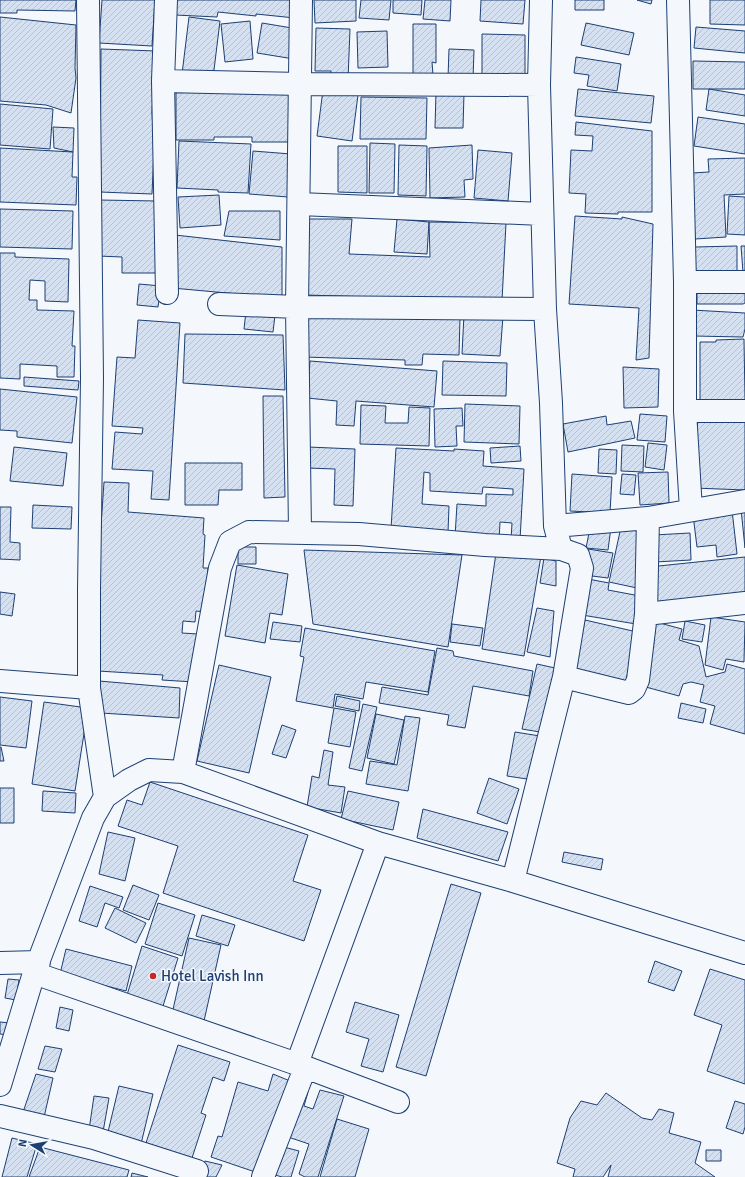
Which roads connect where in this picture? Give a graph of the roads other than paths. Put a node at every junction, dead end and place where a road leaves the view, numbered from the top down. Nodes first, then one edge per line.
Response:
1 (88, 0) edge
2 (166, 0) edge
3 (301, 0) edge
4 (541, 0) edge
5 (678, 0) edge
6 (163, 81) junction
7 (301, 84) junction
8 (539, 85) junction
9 (299, 204) junction
10 (542, 214) junction
11 (685, 282) junction
12 (745, 282) edge
13 (167, 293) dead end
14 (219, 304) dead end
15 (297, 307) junction
16 (545, 309) junction
17 (685, 411) junction
18 (745, 411) edge
19 (745, 501) edge
20 (690, 510) junction
21 (648, 518) junction
22 (555, 526) junction
23 (300, 532) junction
24 (561, 549) junction
25 (745, 603) edge
26 (646, 614) junction
27 (564, 677) junction
28 (0, 681) edge
29 (89, 688) junction
30 (183, 772) junction
31 (105, 797) junction
32 (378, 843) junction
33 (513, 881) junction
34 (745, 953) edge
35 (0, 963) edge
36 (36, 968) junction
37 (301, 1066) junction
38 (0, 1085) edge
39 (398, 1102) dead end
40 (0, 1116) edge
41 (197, 1171) dead end
42 (263, 1177) edge

1 - 29 street
2 - 6 street
3 - 7 street
4 - 8 street
5 - 11 street
6 - 7 street
6 - 13 street
7 - 8 street
7 - 9 street
8 - 10 street
9 - 10 street
9 - 15 street
10 - 16 street
11 - 12 street
11 - 17 street
14 - 15 street
15 - 16 street
15 - 23 street
16 - 22 street
17 - 18 street
17 - 20 street
19 - 20 street
20 - 21 street
21 - 22 street
21 - 26 street
22 - 24 street
23 - 24 street
23 - 30 street
24 - 27 street
25 - 26 street
26 - 27 street
27 - 33 street
28 - 29 street
29 - 31 street
30 - 31 street
30 - 32 street
31 - 36 street
32 - 33 street
32 - 37 street
33 - 34 street
35 - 36 street
36 - 37 street
36 - 38 street
37 - 39 street
37 - 42 street
40 - 41 street

